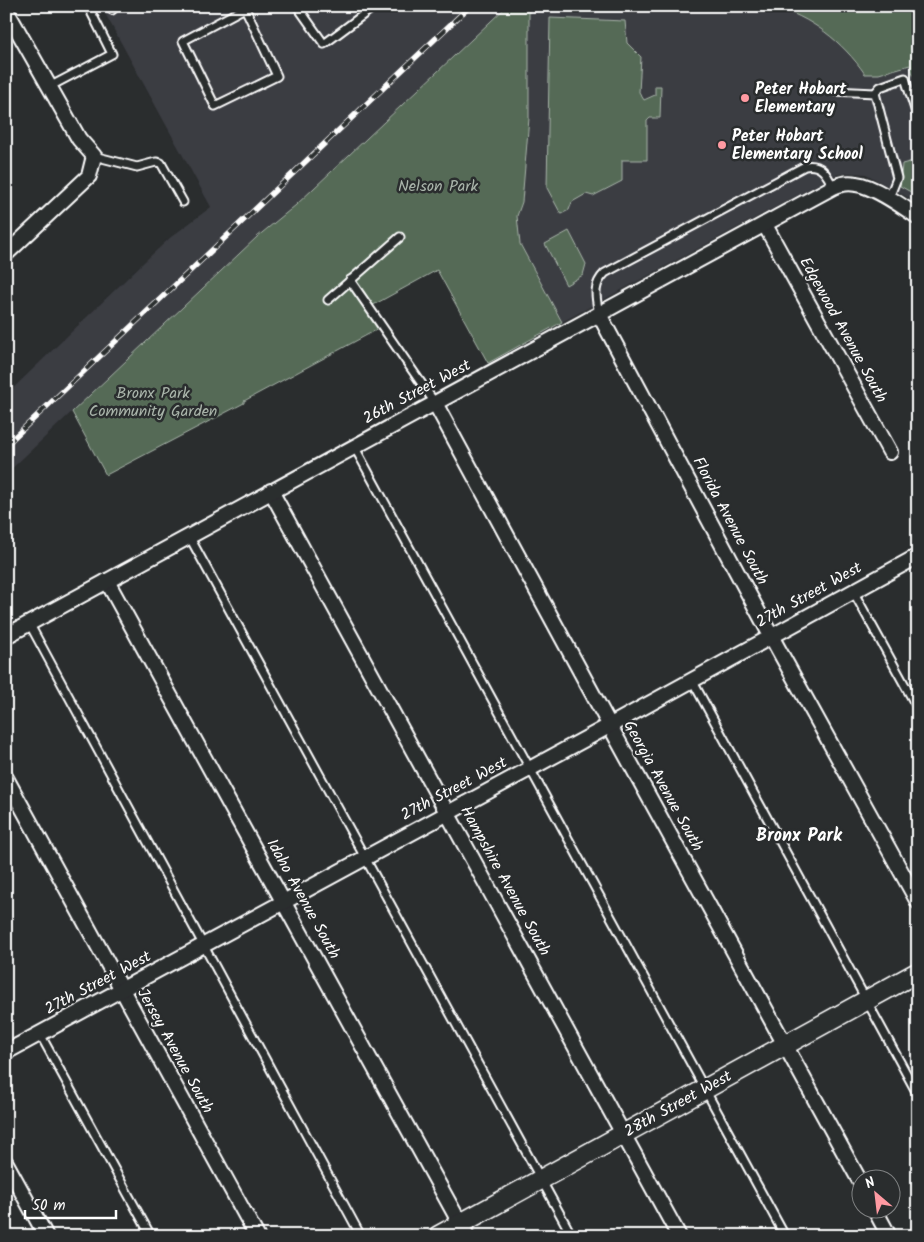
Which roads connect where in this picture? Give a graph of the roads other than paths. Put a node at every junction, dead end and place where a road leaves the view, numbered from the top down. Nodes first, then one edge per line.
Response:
1 (88, 6) edge
2 (297, 6) edge
3 (375, 6) edge
4 (245, 7) edge
5 (6, 10) edge
6 (50, 87) junction
7 (833, 91) dead end
8 (875, 93) junction
9 (918, 119) edge
10 (94, 156) junction
11 (840, 185) junction
12 (889, 199) junction
13 (183, 202) dead end
14 (917, 214) edge
15 (765, 225) junction
16 (400, 238) dead end
17 (6, 254) edge
18 (350, 280) junction
19 (328, 300) dead end
20 (599, 314) junction
21 (435, 403) junction
22 (354, 446) junction
23 (890, 452) dead end
24 (271, 491) junction
25 (189, 536) junction
26 (918, 556) edge
27 (107, 581) junction
28 (853, 591) junction
29 (29, 623) junction
30 (6, 636) edge
31 (772, 636) junction
32 (692, 680) junction
33 (918, 709) edge
34 (610, 726) junction
35 (530, 768) junction
36 (6, 778) edge
37 (448, 812) junction
38 (364, 857) junction
39 (284, 901) junction
40 (918, 902) edge
41 (203, 946) junction
42 (918, 972) edge
43 (122, 990) junction
44 (866, 1000) junction
45 (40, 1034) junction
46 (785, 1045) junction
47 (6, 1052) edge
48 (705, 1089) junction
49 (918, 1095) edge
50 (624, 1133) junction
51 (6, 1163) edge
52 (854, 1170) edge
53 (541, 1179) junction
54 (880, 1220) edge
55 (464, 1230) edge
56 (46, 1236) edge
57 (151, 1236) edge
58 (257, 1236) edge
59 (361, 1236) edge
60 (438, 1236) edge
61 (572, 1236) edge
62 (680, 1236) edge
63 (785, 1236) edge
64 (889, 1236) edge

1 - 6 lane
2 - 3 lane
4 - 4 lane
5 - 6 street
6 - 10 street
7 - 8 lane
8 - 9 lane
8 - 12 lane
10 - 13 lane
10 - 17 street
11 - 12 street
11 - 15 street, 26th Street West
11 - 20 lane
12 - 14 street
15 - 20 street, 26th Street West
15 - 23 street, Edgewood Avenue South
16 - 18 lane
18 - 19 lane
18 - 21 lane
20 - 21 street, 26th Street West
20 - 31 street, Florida Avenue South
21 - 22 street, 26th Street West
21 - 34 street, Georgia Avenue South
22 - 24 street, 26th Street West
22 - 35 lane
24 - 25 street, 26th Street West
24 - 37 street, Hampshire Avenue South
25 - 27 street, 26th Street West
25 - 38 lane
26 - 28 street, 27th Street West
27 - 29 street, 26th Street West
27 - 39 street, Idaho Avenue South
28 - 31 street, 27th Street West
28 - 33 lane
29 - 30 street, 26th Street West
29 - 41 lane
31 - 32 street, 27th Street West
31 - 40 street, Florida Avenue South
32 - 34 street, 27th Street West
32 - 44 lane
34 - 35 street, 27th Street West
34 - 46 street, Georgia Avenue South
35 - 37 street, 27th Street West
35 - 48 lane
36 - 43 street, Jersey Avenue South
37 - 38 street, 27th Street West
37 - 50 street, Hampshire Avenue South
38 - 39 street, 27th Street West
38 - 53 lane
39 - 41 street, 27th Street West
39 - 55 street, Idaho Avenue South
41 - 43 street, 27th Street West
41 - 59 lane
42 - 44 street, 28th Street West
43 - 45 street, 27th Street West
43 - 58 street, Jersey Avenue South
44 - 46 street, 28th Street West
44 - 49 lane
45 - 47 street, 27th Street West
45 - 57 lane
46 - 48 street, 28th Street West
46 - 52 street, Georgia Avenue South
48 - 50 street, 28th Street West
48 - 63 lane
50 - 53 street, 28th Street West
50 - 62 street, Hampshire Avenue South
51 - 56 street
53 - 55 street, 28th Street West
53 - 61 lane
54 - 64 street
55 - 60 street, 28th Street West

